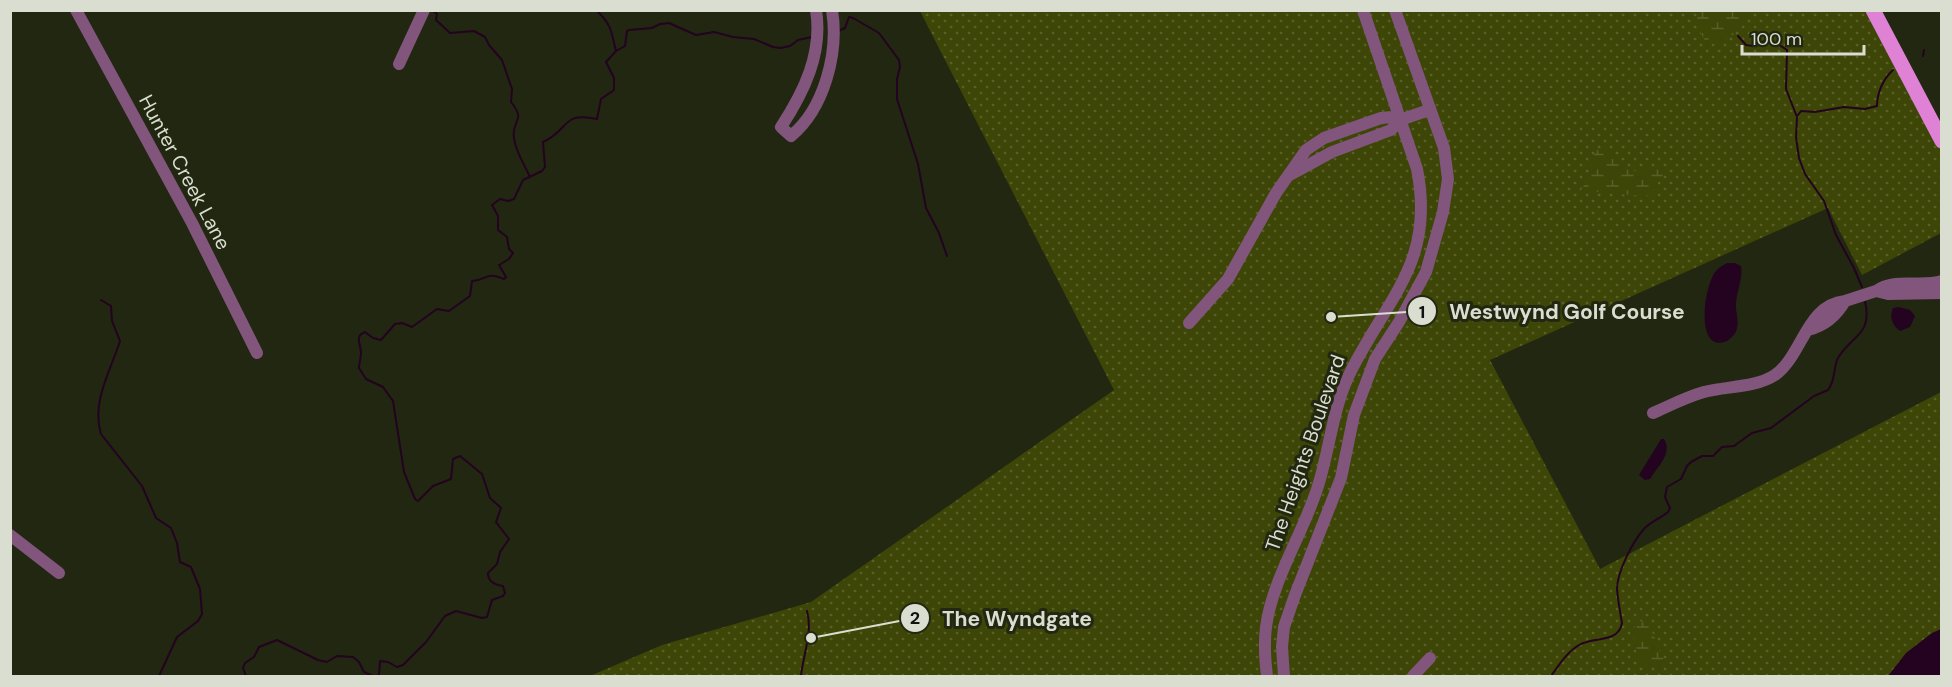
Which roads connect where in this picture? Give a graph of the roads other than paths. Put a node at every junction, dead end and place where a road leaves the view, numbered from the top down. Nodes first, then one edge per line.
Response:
1 (76, 10) edge
2 (424, 10) edge
3 (816, 10) edge
4 (832, 10) edge
5 (1363, 10) edge
6 (1395, 10) edge
7 (1874, 10) edge
8 (399, 64) dead end
9 (806, 82) junction
10 (824, 89) junction
11 (1430, 110) junction
12 (1401, 120) junction
13 (1941, 141) edge
14 (1420, 226) junction
15 (1439, 229) junction
16 (1937, 288) edge
17 (1189, 323) dead end
18 (257, 353) dead end
19 (1358, 359) junction
20 (1373, 365) junction
21 (1653, 413) dead end
22 (1302, 527) junction
23 (1319, 534) junction
24 (10, 535) edge
25 (59, 573) dead end
26 (1266, 635) junction
27 (1284, 636) junction
28 (1430, 658) dead end
29 (1267, 676) edge
30 (1284, 676) edge
31 (1413, 676) edge

1 - 18 street, Hunter Creek Lane
2 - 8 street
3 - 9 street
4 - 10 street
5 - 12 street, The Heights Boulevard
6 - 11 street, The Heights Boulevard
7 - 13 main road
9 - 10 street
9 - 10 street
11 - 12 street
11 - 15 street, The Heights Boulevard
12 - 14 street, The Heights Boulevard
12 - 17 street
14 - 15 street
14 - 19 street, The Heights Boulevard
15 - 20 street, The Heights Boulevard
16 - 21 street
19 - 20 street
19 - 22 street, The Heights Boulevard
20 - 23 street, The Heights Boulevard
22 - 23 street
22 - 26 street, The Heights Boulevard
23 - 27 street, The Heights Boulevard
24 - 25 street
26 - 27 street
26 - 29 street, The Heights Boulevard
27 - 30 street, The Heights Boulevard
28 - 31 street

